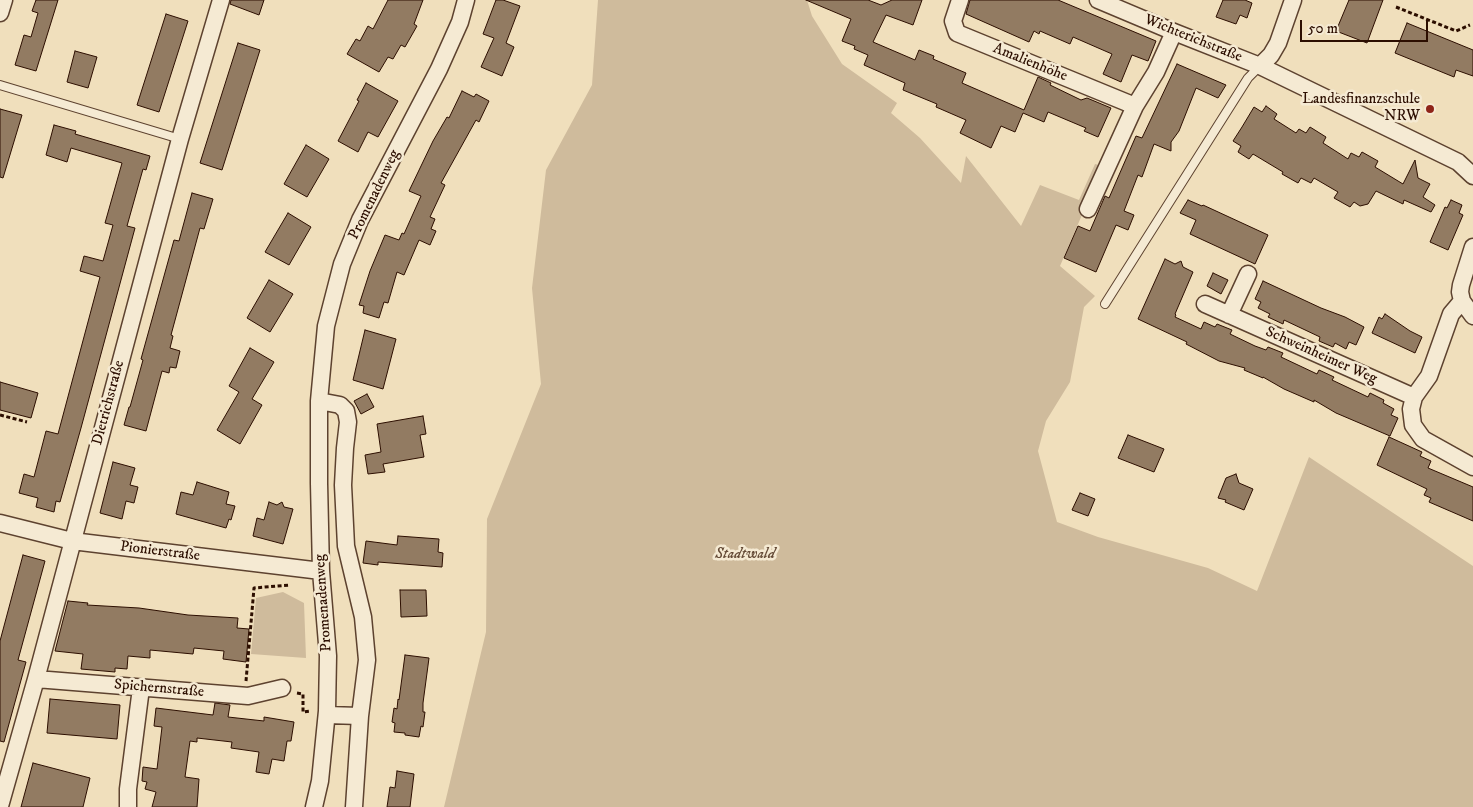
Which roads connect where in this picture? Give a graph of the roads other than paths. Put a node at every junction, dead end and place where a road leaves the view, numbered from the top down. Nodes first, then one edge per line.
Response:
1 (4, 0) edge
2 (222, 0) edge
3 (466, 0) edge
4 (960, 0) edge
5 (1098, 0) edge
6 (1293, 0) edge
7 (0, 13) edge
8 (1174, 32) junction
9 (1260, 66) junction
10 (0, 85) edge
11 (1135, 106) junction
12 (180, 139) junction
13 (1473, 176) edge
14 (1088, 209) dead end
15 (1473, 247) edge
16 (1248, 274) dead end
17 (1462, 301) junction
18 (1105, 304) dead end
19 (1205, 304) dead end
20 (1229, 315) junction
21 (1473, 316) edge
22 (1414, 397) junction
23 (319, 401) junction
24 (1473, 467) edge
25 (0, 523) edge
26 (72, 541) junction
27 (321, 571) junction
28 (36, 679) junction
29 (141, 688) junction
30 (282, 688) road end
31 (327, 713) junction
32 (360, 716) junction
33 (0, 806) edge
34 (128, 807) edge
35 (314, 807) edge
36 (354, 807) edge

1 - 7 street
2 - 12 street, Dietrichstraße
3 - 23 street, Promenadenweg
4 - 11 street, Amalienhöhe
5 - 8 street, Wichterichstraße
6 - 9 street
8 - 9 street, Wichterichstraße
8 - 11 street
9 - 13 street, Wichterichstraße
9 - 18 lane
10 - 12 lane
11 - 14 street
12 - 26 street, Dietrichstraße
15 - 17 street
16 - 20 street
17 - 21 street
17 - 22 street
19 - 20 street, Schweinheimer Weg
20 - 22 street, Schweinheimer Weg
22 - 24 street
23 - 27 street, Promenadenweg
23 - 32 street, Promenadenweg
25 - 26 street, Pionierstraße
26 - 27 street, Pionierstraße
26 - 28 street, Dietrichstraße
27 - 31 street, Promenadenweg
28 - 29 street, Spichernstraße
28 - 33 street, Dietrichstraße
29 - 30 street, Spichernstraße
29 - 34 street
31 - 32 street
31 - 35 street, Promenadenweg
32 - 36 street, Promenadenweg

